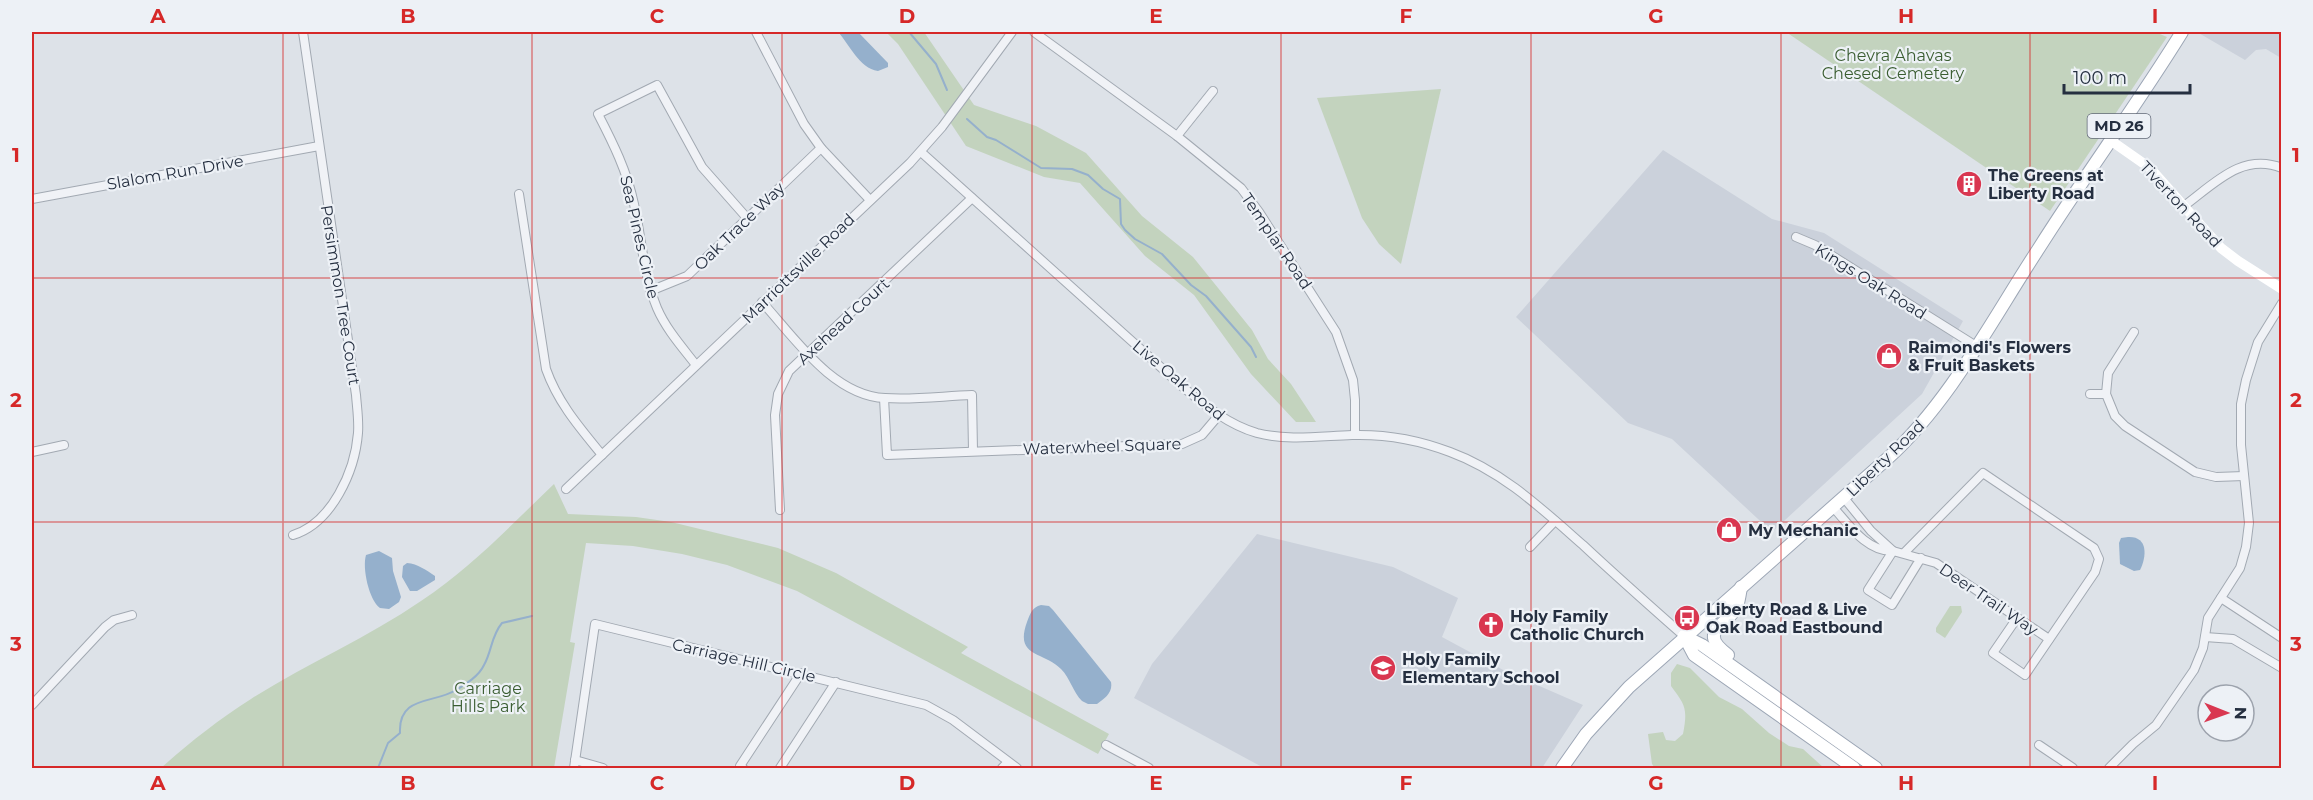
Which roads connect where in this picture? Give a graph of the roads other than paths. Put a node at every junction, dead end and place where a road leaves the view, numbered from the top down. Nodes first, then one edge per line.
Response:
1 (303, 32) edge
2 (756, 32) edge
3 (1012, 32) edge
4 (1034, 32) edge
5 (2182, 32) edge
6 (1213, 91) dead end
7 (1177, 136) junction
8 (2110, 140) junction
9 (319, 146) junction
10 (820, 148) junction
11 (921, 152) junction
12 (2282, 168) edge
13 (519, 194) dead end
14 (972, 198) junction
15 (32, 199) edge
16 (870, 200) junction
17 (2184, 206) junction
18 (747, 218) junction
19 (1796, 237) dead end
20 (2282, 289) edge
21 (650, 291) junction
22 (762, 302) junction
23 (2282, 303) edge
24 (2134, 332) dead end
25 (1976, 346) junction
26 (809, 354) junction
27 (696, 365) junction
28 (2106, 393) junction
29 (2090, 394) dead end
30 (884, 398) junction
31 (1219, 415) junction
32 (1354, 435) junction
33 (64, 445) dead end
34 (974, 451) junction
35 (32, 452) edge
36 (602, 454) junction
37 (2244, 476) junction
38 (566, 489) dead end
39 (1844, 498) junction
40 (1833, 507) junction
41 (780, 510) dead end
42 (1555, 520) junction
43 (293, 534) dead end
44 (1530, 547) dead end
45 (1893, 551) junction
46 (1904, 553) junction
47 (1921, 558) junction
48 (1741, 587) junction
49 (2221, 598) junction
50 (132, 615) dead end
51 (2017, 618) junction
52 (1684, 636) junction
53 (2205, 637) junction
54 (2282, 638) edge
55 (2049, 639) junction
56 (1736, 668) junction
57 (2282, 668) edge
58 (801, 674) junction
59 (836, 682) junction
60 (32, 705) edge
61 (1106, 745) dead end
62 (2039, 745) dead end
63 (1008, 762) junction
64 (575, 764) edge
65 (603, 768) edge
66 (743, 768) edge
67 (780, 768) edge
68 (1002, 768) edge
69 (1017, 768) edge
70 (1149, 768) edge
71 (1562, 768) edge
72 (1854, 768) edge
73 (1876, 768) edge
74 (2073, 768) edge
75 (2109, 768) edge

1 - 9 street, Persimmon Tree Court
2 - 10 street
3 - 11 street, Marriottsville Road
4 - 7 street, Templar Road
5 - 8 main road, Liberty Road / MD 26
6 - 7 street
7 - 32 street, Templar Road
8 - 17 street, Tiverton Road
8 - 25 main road, Liberty Road / MD 26
9 - 15 street, Slalom Run Drive
9 - 43 street, Persimmon Tree Court
10 - 16 street
10 - 18 street, Oak Trace Way
11 - 14 street, Live Oak Road
11 - 16 street, Marriottsville Road
12 - 17 street
13 - 36 street
14 - 26 street, Axehead Court
14 - 31 street, Live Oak Road
16 - 22 street, Marriottsville Road
17 - 20 street, Tiverton Road
18 - 21 street, Oak Trace Way
18 - 21 street, Sea Pines Circle
19 - 25 street, Kings Oak Road
21 - 27 street, Sea Pines Circle
22 - 26 street
22 - 27 street, Marriottsville Road
23 - 37 street
24 - 28 street
25 - 39 main road, Liberty Road / MD 26
26 - 30 street
26 - 41 street, Axehead Court
27 - 36 street, Marriottsville Road
28 - 29 street
28 - 37 street
30 - 34 street, Waterwheel Square
30 - 34 street
31 - 32 street, Live Oak Road
31 - 34 street, Waterwheel Square
32 - 42 street, Live Oak Road
33 - 35 street
36 - 38 street, Marriottsville Road
37 - 49 street
39 - 40 main road, Liberty Road / MD 26
39 - 45 street
40 - 45 street, Deer Trail Way
40 - 48 main road, Liberty Road / MD 26
42 - 44 street
42 - 52 street, Live Oak Road
45 - 46 street, Deer Trail Way
45 - 47 street
46 - 47 street, Deer Trail Way
46 - 55 street
47 - 51 street, Deer Trail Way
48 - 52 main road, Liberty Road / MD 26
48 - 56 main road
49 - 53 street
49 - 54 street
50 - 60 street
51 - 55 street, Deer Trail Way
51 - 55 street
52 - 56 main road
52 - 71 main road, Liberty Road / MD 26
52 - 72 main road
53 - 57 street
53 - 75 street
56 - 73 main road
58 - 59 street, Carriage Hill Circle
58 - 64 street, Carriage Hill Circle
58 - 66 street
59 - 63 street, Carriage Hill Circle
59 - 67 street
61 - 70 street
62 - 74 street
63 - 68 street
63 - 69 street, Carriage Hill Circle
64 - 65 street

